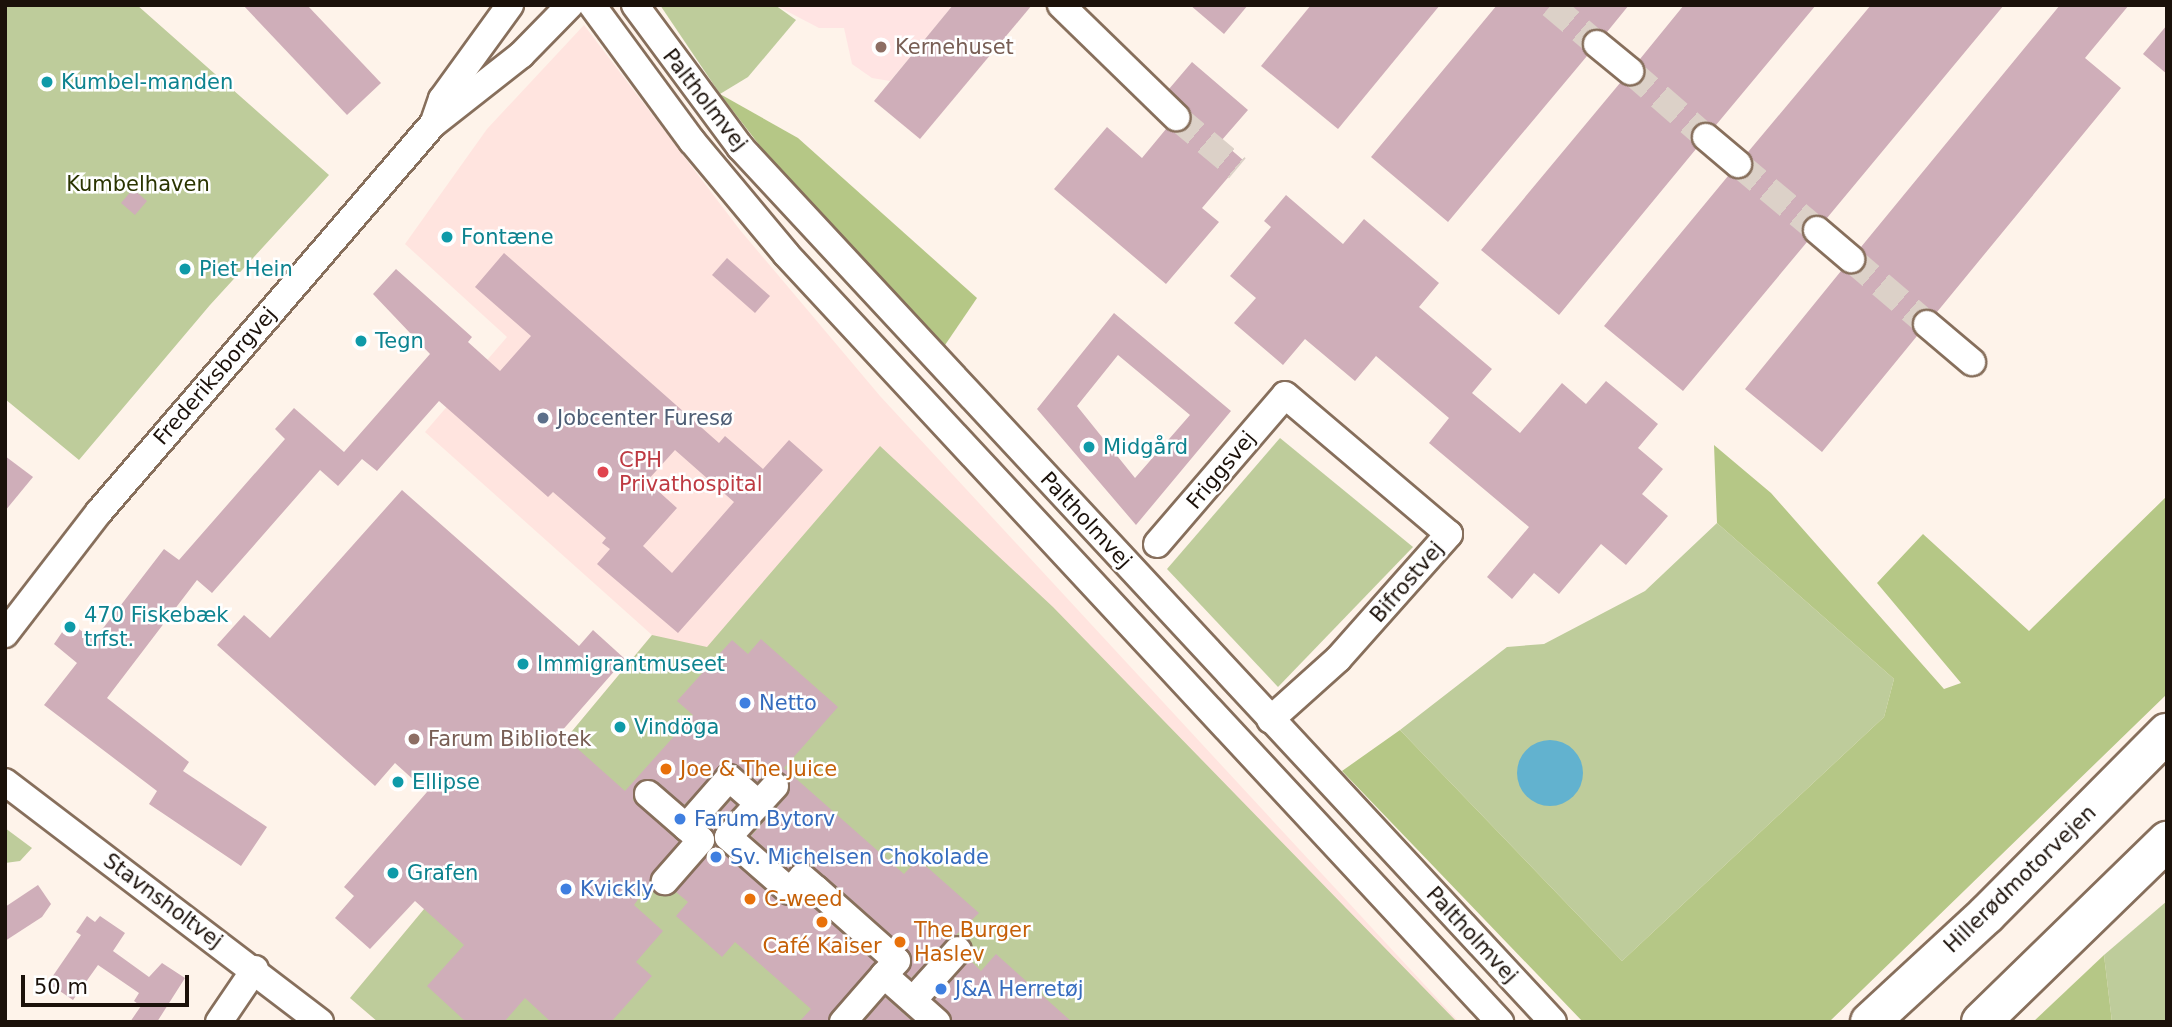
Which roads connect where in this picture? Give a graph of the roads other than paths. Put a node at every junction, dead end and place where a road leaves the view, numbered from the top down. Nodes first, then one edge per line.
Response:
1 (510, 5) edge
2 (570, 5) edge
3 (592, 5) edge
4 (635, 5) edge
5 (1061, 5) edge
6 (1597, 44) tunnel mouth
7 (1630, 71) tunnel mouth
8 (1176, 117) tunnel mouth
9 (433, 124) junction
10 (1706, 137) tunnel mouth
11 (1738, 164) tunnel mouth
12 (1816, 230) tunnel mouth
13 (1851, 259) tunnel mouth
14 (1927, 324) tunnel mouth
15 (1972, 362) dead end
16 (1285, 395) joint
17 (1157, 544) dead end
18 (5, 634) edge
19 (1270, 720) junction
20 (2167, 733) edge
21 (5, 782) edge
22 (648, 794) dead end
23 (706, 828) junction
24 (2167, 841) edge
25 (665, 881) dead end
26 (958, 950) dead end
27 (890, 968) junction
28 (255, 969) junction
29 (919, 993) junction
30 (219, 1022) edge
31 (320, 1022) edge
32 (843, 1022) edge
33 (937, 1022) edge
34 (1500, 1022) edge
35 (1553, 1022) edge
36 (1870, 1022) edge
37 (1981, 1022) edge

1 - 9 street, Frederiksborgvej
2 - 9 street, Frederiksborgvej
3 - 34 street, Paltholmvej
4 - 19 street, Paltholmvej
5 - 8 street
6 - 7 street
9 - 18 street, Frederiksborgvej
10 - 11 street
12 - 13 street
14 - 15 street
16 - 17 street, Friggsvej
16 - 19 street, Bifrostvej
19 - 35 street, Paltholmvej
20 - 36 highway, Hillerødmotorvejen
21 - 28 street, Stavnsholtvej
22 - 23 street
23 - 23 street
23 - 25 street
23 - 27 street
24 - 37 highway
26 - 29 street
27 - 29 street
27 - 32 street
28 - 30 street
28 - 31 street, Stavnsholtvej
29 - 33 street

